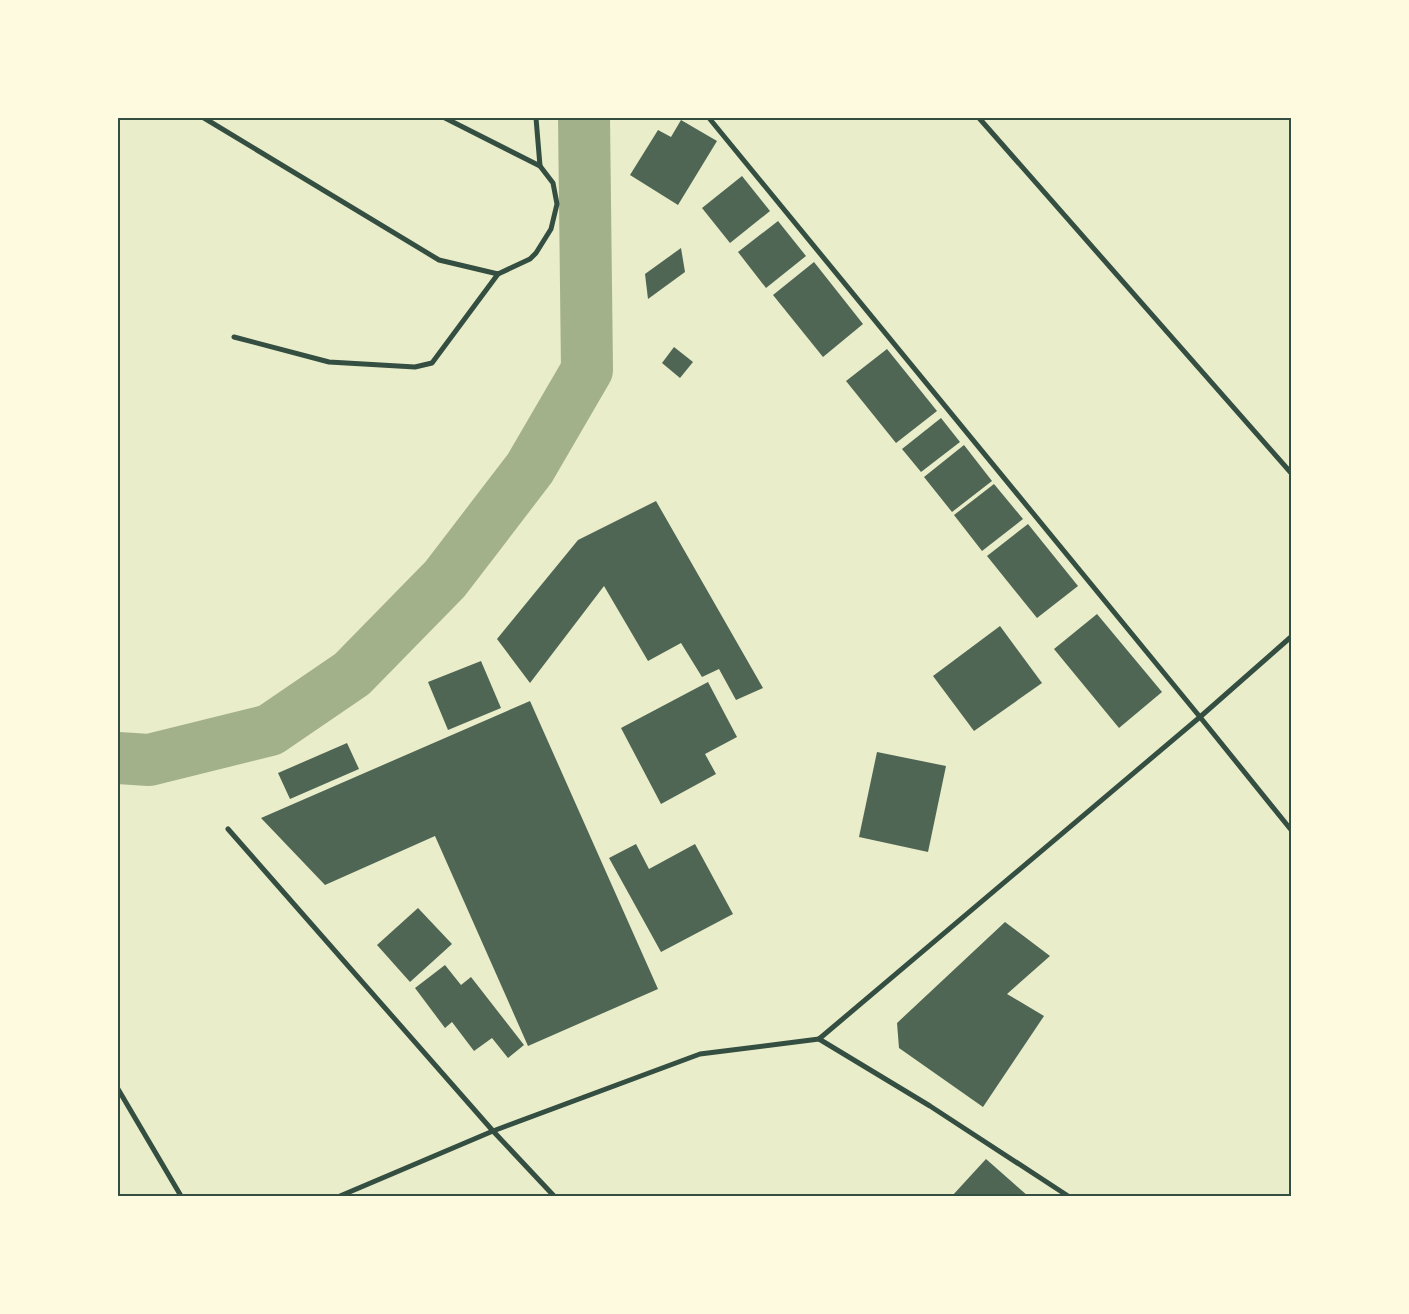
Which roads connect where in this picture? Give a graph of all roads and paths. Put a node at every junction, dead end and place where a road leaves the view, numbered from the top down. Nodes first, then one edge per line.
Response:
1 (204, 118) edge
2 (445, 118) edge
3 (536, 118) edge
4 (709, 118) edge
5 (979, 118) edge
6 (540, 166) junction
7 (498, 274) junction
8 (234, 337) dead end
9 (1292, 474) edge
10 (1292, 636) edge
11 (1200, 717) junction
12 (228, 829) dead end
13 (1292, 831) edge
14 (819, 1039) junction
15 (118, 1089) edge
16 (494, 1131) junction
17 (181, 1196) edge
18 (340, 1196) edge
19 (554, 1196) edge
20 (1068, 1196) edge

1 - 7 street
2 - 6 street
3 - 6 street
4 - 11 street
5 - 9 street
6 - 7 street
7 - 8 street
10 - 11 street
11 - 13 street
11 - 14 street
12 - 16 street
14 - 16 street
14 - 20 street
15 - 17 street
16 - 18 street
16 - 19 street

